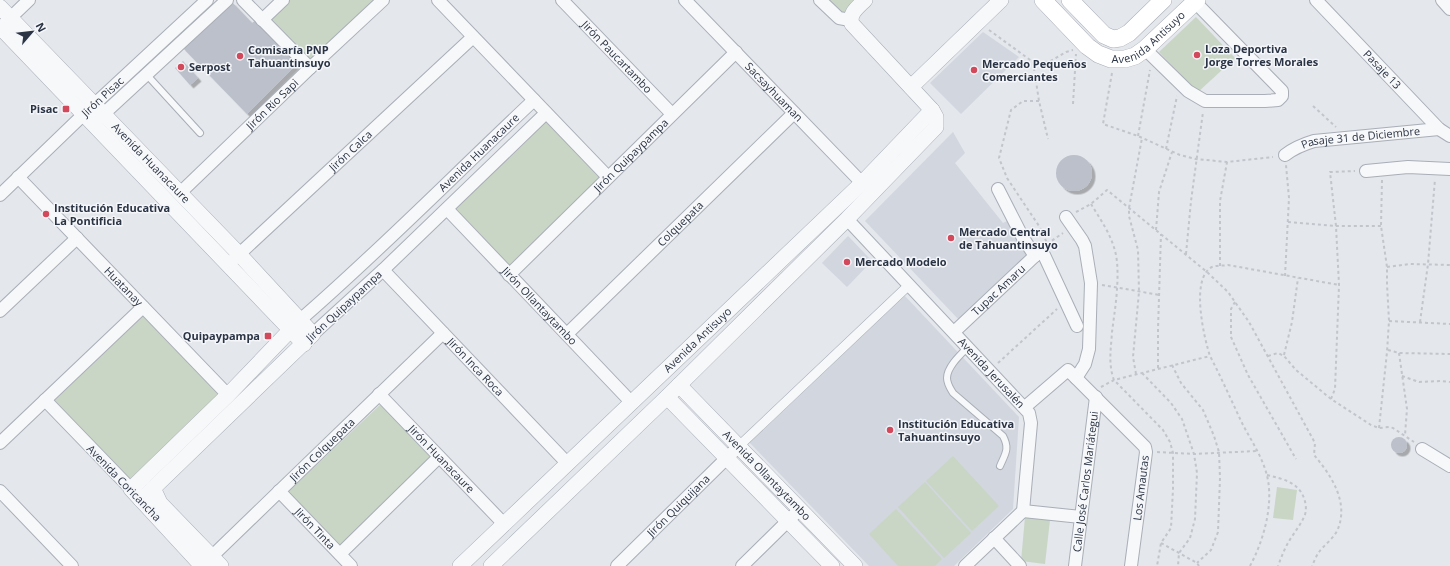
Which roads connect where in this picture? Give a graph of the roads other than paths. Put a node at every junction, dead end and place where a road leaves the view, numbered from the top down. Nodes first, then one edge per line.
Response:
1 (29, 0) edge
2 (207, 0) edge
3 (227, 0) edge
4 (243, 0) edge
5 (283, 0) edge
6 (383, 0) edge
7 (438, 0) edge
8 (562, 0) edge
9 (820, 0) edge
10 (865, 0) edge
11 (1001, 0) edge
12 (1043, 0) edge
13 (1070, 0) edge
14 (1163, 0) edge
15 (1316, 0) edge
16 (1442, 0) edge
17 (688, 1) edge
18 (1196, 1) edge
19 (1450, 9) edge
20 (3, 20) edge
21 (262, 20) junction
22 (850, 20) junction
23 (473, 37) junction
24 (1144, 49) junction
25 (736, 52) junction
26 (310, 68) junction
27 (146, 74) junction
28 (911, 87) junction
29 (534, 100) junction
30 (932, 110) junction
31 (94, 113) junction
32 (546, 113) junction
33 (794, 113) junction
34 (672, 114) junction
35 (1439, 129) junction
36 (200, 133) dead end
37 (1450, 136) edge
38 (1285, 155) road end
39 (1450, 169) edge
40 (1366, 171) road end
41 (18, 177) junction
42 (608, 177) junction
43 (862, 183) junction
44 (998, 189) dead end
45 (180, 193) junction
46 (0, 195) edge
47 (446, 209) junction
48 (847, 220) junction
49 (1069, 221) road end
50 (77, 238) junction
51 (1042, 252) junction
52 (234, 259) junction
53 (383, 270) junction
54 (509, 274) junction
55 (909, 285) junction
56 (143, 307) junction
57 (0, 311) edge
58 (296, 325) junction
59 (1077, 326) dead end
60 (954, 332) junction
61 (443, 333) junction
62 (567, 334) junction
63 (309, 339) junction
64 (968, 347) junction
65 (1072, 374) junction
66 (679, 385) junction
67 (380, 394) junction
68 (228, 395) junction
69 (667, 397) junction
70 (1096, 397) junction
71 (45, 400) junction
72 (632, 403) junction
73 (1025, 408) junction
74 (0, 443) edge
75 (739, 446) junction
76 (1422, 449) road end
77 (439, 457) junction
78 (726, 459) junction
79 (568, 464) junction
80 (1000, 466) dead end
81 (1450, 466) edge
82 (153, 488) junction
83 (0, 491) edge
84 (279, 491) junction
85 (136, 494) junction
86 (800, 509) junction
87 (1023, 511) junction
88 (1081, 516) junction
89 (788, 520) junction
90 (504, 524) junction
91 (994, 538) junction
92 (340, 554) junction
93 (207, 564) edge
94 (71, 565) edge
95 (352, 566) edge
96 (460, 566) edge
97 (491, 566) edge
98 (617, 566) edge
99 (742, 566) edge
100 (832, 566) edge
101 (855, 566) edge
102 (965, 566) edge
103 (1020, 566) edge
104 (1075, 566) edge
105 (1131, 566) edge

1 - 20 street
2 - 31 street, Jirón Pisac
3 - 27 street, Jirón Pisac
4 - 21 street
5 - 21 street
6 - 26 street, Jirón Rio Sapi
7 - 23 street
8 - 34 street, Jirón Paucartambo
9 - 22 street
10 - 22 street
11 - 28 street
12 - 24 main road, Avenida Antisuyo
13 - 14 main road, Avenida Antisuyo
15 - 35 street, Pasaje 13
16 - 19 street
17 - 25 street, Sacsayhuaman
18 - 24 main road, Avenida Antisuyo
18 - 24 street
20 - 31 street, Avenida Huanacaure
21 - 26 street
22 - 28 street
23 - 29 street
23 - 52 street, Jirón Calca
25 - 33 street, Sacsayhuaman
25 - 34 street, Jirón Quipaypampa
26 - 45 street, Jirón Rio Sapi
27 - 31 street, Jirón Pisac
27 - 36 lane
28 - 30 street
29 - 32 street
29 - 58 street, Avenida Huanacaure
30 - 43 street, Avenida Antisuyo
30 - 48 street, Avenida Antisuyo
31 - 41 street, Jirón Pisac
31 - 45 street, Avenida Huanacaure
31 - 52 street, Avenida Huanacaure
32 - 42 street
32 - 47 street, Jirón Quipaypampa
33 - 43 street, Sacsayhuaman
33 - 62 street, Colquepata
34 - 42 street, Jirón Quipaypampa
35 - 37 street, Pasaje 13
35 - 38 street, Pasaje 31 de Diciembre
39 - 40 street
41 - 46 street, Jirón Pisac
41 - 50 street, Huatanay
42 - 54 street, Jirón Quipaypampa
43 - 72 street, Avenida Antisuyo
44 - 51 street
45 - 52 street, Avenida Huanacaure
47 - 53 street, Jirón Quipaypampa
47 - 54 street, Jirón Ollantaytambo
48 - 55 street, Avenida Jerusalén
48 - 66 street, Avenida Antisuyo
49 - 65 street
50 - 56 street, Huatanay
50 - 57 street
51 - 59 street
51 - 60 street, Tupac Amaru
52 - 58 street, Avenida Huanacaure
53 - 61 street, Jirón Inca Roca
53 - 63 street, Jirón Quipaypampa
54 - 62 street, Jirón Ollantaytambo
55 - 60 street, Avenida Jerusalén
55 - 75 street
56 - 68 street, Huatanay
56 - 71 street
58 - 63 street, Avenida Huanacaure
58 - 68 street, Jirón Quipaypampa
60 - 64 street, Avenida Jerusalén
61 - 67 street, Jirón Colquepata
61 - 79 street, Jirón Inca Roca
62 - 72 street, Jirón Ollantaytambo
63 - 82 street, Jirón Quipaypampa
64 - 73 street, Avenida Jerusalén
64 - 80 lane
65 - 70 street, Los Amautas
65 - 73 street
66 - 69 street, Avenida Antisuyo
66 - 75 street, Avenida Ollantaytambo
67 - 77 street, Jirón Huanacaure
67 - 84 street, Jirón Colquepata
68 - 85 street, Jirón Quipaypampa
69 - 78 street, Avenida Ollantaytambo
69 - 97 street, Avenida Antisuyo
70 - 88 street, Calle José Carlos Mariátegui
70 - 105 street, Los Amautas
71 - 74 street
71 - 85 street, Avenida Coricancha
72 - 79 street, Avenida Antisuyo
73 - 87 street, Avenida Jerusalén
75 - 78 street, Jirón Quiquijana
75 - 86 street, Avenida Ollantaytambo
76 - 81 street
77 - 90 street, Jirón Huanacaure
77 - 92 street
78 - 89 street, Avenida Ollantaytambo
78 - 98 street, Jirón Quiquijana
79 - 90 street, Avenida Antisuyo
82 - 85 street, Jirón Quipaypampa
82 - 93 street, Avenida Coricancha
83 - 94 street
84 - 92 street, Jirón Tinta
84 - 93 street, Jirón Colquepata
85 - 93 street, Avenida Coricancha
86 - 89 street
86 - 101 street, Avenida Ollantaytambo
87 - 88 street
87 - 91 street
88 - 104 street, Calle José Carlos Mariátegui
89 - 99 street
89 - 100 street, Avenida Ollantaytambo
90 - 96 street, Avenida Antisuyo
91 - 102 street
91 - 103 street
92 - 95 street, Jirón Tinta

